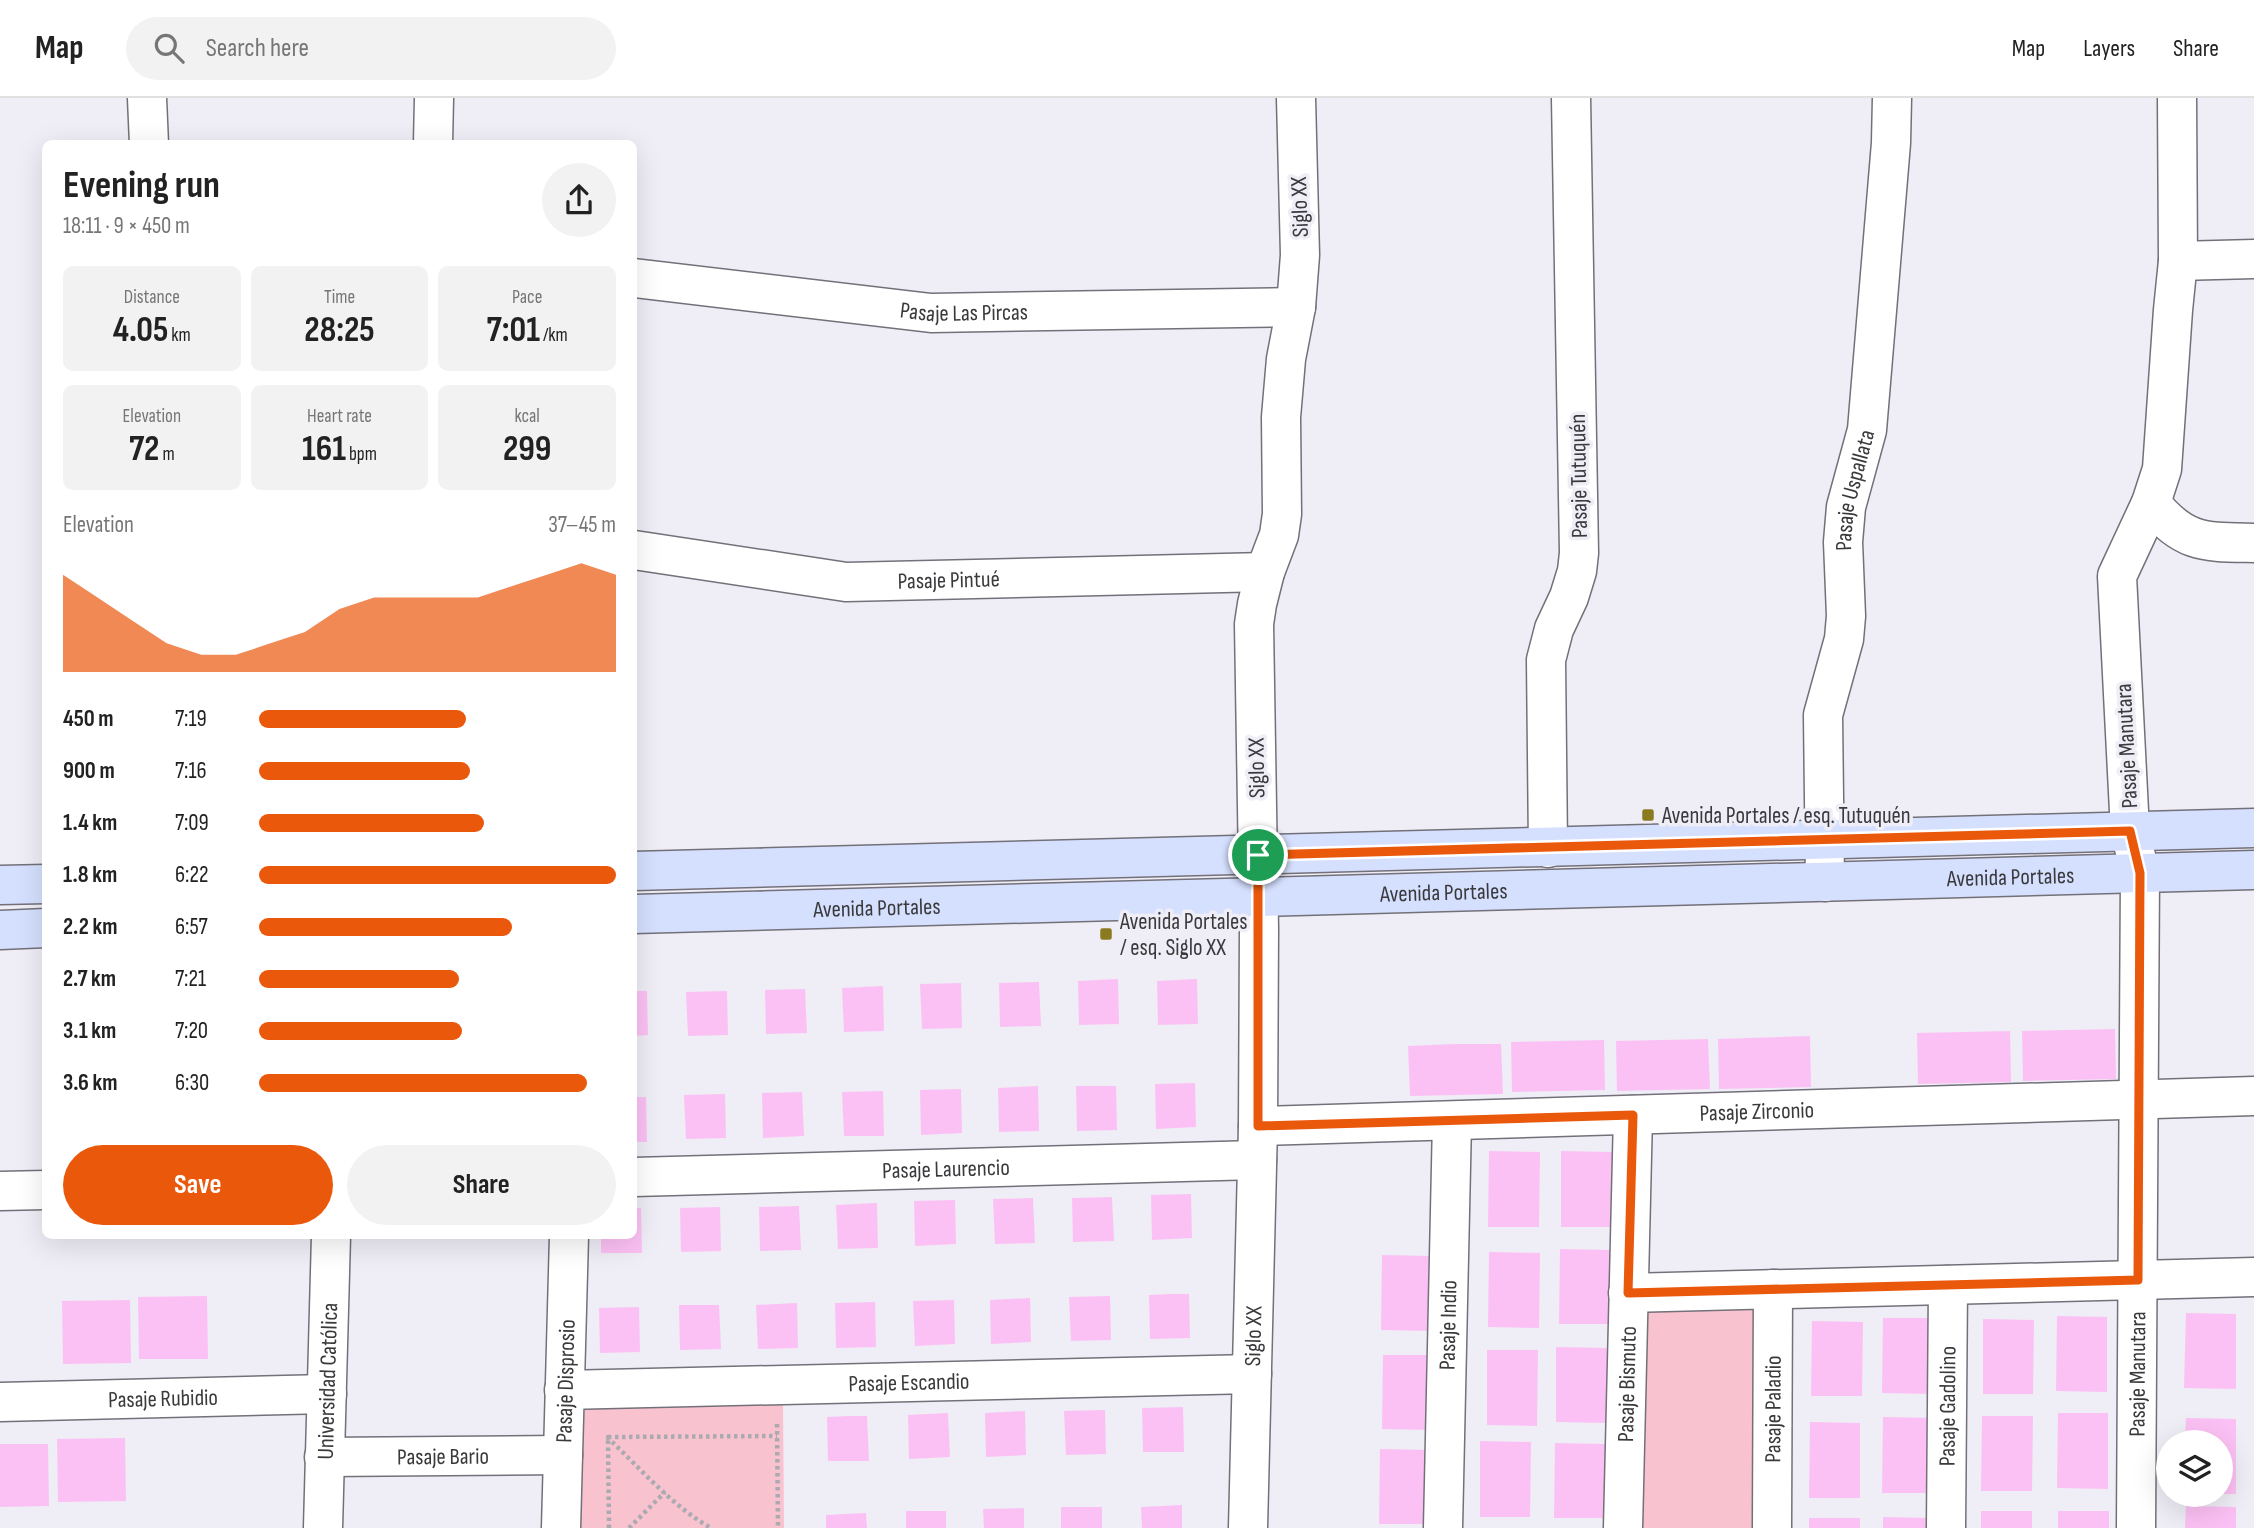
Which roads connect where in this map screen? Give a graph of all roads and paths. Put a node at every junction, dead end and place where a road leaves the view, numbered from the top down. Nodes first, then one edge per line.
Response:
1 (147, 98) edge
2 (434, 98) edge
3 (1296, 98) edge
4 (1571, 98) edge
5 (1892, 98) edge
6 (2177, 98) edge
7 (149, 140) edge
8 (433, 140) edge
9 (2254, 259) edge
10 (2178, 261) junction
11 (637, 278) edge
12 (1296, 307) junction
13 (2151, 503) junction
14 (2254, 543) edge
15 (637, 550) edge
16 (1265, 572) junction
17 (2254, 828) edge
18 (2130, 831) junction
19 (1825, 841) junction
20 (1548, 848) junction
21 (1258, 855) junction
22 (2254, 870) edge
23 (637, 871) edge
24 (2140, 873) junction
25 (1825, 882) junction
26 (42, 884) edge
27 (0, 885) edge
28 (1259, 896) junction
29 (637, 914) edge
30 (42, 928) edge
31 (0, 929) edge
32 (2254, 1096) edge
33 (2139, 1099) junction
34 (1633, 1115) junction
35 (1452, 1121) junction
36 (1258, 1143) junction
37 (637, 1177) edge
38 (0, 1191) edge
39 (42, 1191) edge
40 (331, 1239) edge
41 (569, 1239) edge
42 (2254, 1277) edge
43 (2138, 1280) junction
44 (1948, 1285) junction
45 (1773, 1289) junction
46 (1628, 1293) junction
47 (1252, 1374) junction
48 (777, 1385) junction
49 (564, 1390) junction
50 (327, 1394) junction
51 (0, 1402) edge
52 (777, 1436) junction
53 (608, 1437) junction
54 (563, 1455) junction
55 (324, 1457) junction
56 (664, 1492) junction
57 (323, 1528) edge
58 (561, 1528) edge
59 (609, 1528) edge
60 (629, 1528) edge
61 (711, 1528) edge
62 (778, 1528) edge
63 (1248, 1528) edge
64 (1443, 1528) edge
65 (1623, 1528) edge
66 (1772, 1528) edge
67 (1946, 1528) edge
68 (2136, 1528) edge

1 - 7 street
2 - 8 street
3 - 12 street, Siglo XX
4 - 20 street, Pasaje Tutuquén
5 - 19 street, Pasaje Uspallata
6 - 10 street, Pasaje Manutara
9 - 10 street
10 - 13 street, Pasaje Manutara
11 - 12 street, Pasaje Las Pircas
12 - 16 street, Siglo XX
13 - 14 street
13 - 18 street, Pasaje Manutara
15 - 16 street, Pasaje Pintué
16 - 21 street, Siglo XX
17 - 18 main road, Avenida Portales
18 - 19 main road, Avenida Portales
18 - 24 street, Pasaje Manutara
19 - 20 main road, Avenida Portales
19 - 25 street, Pasaje Uspallata
20 - 21 main road, Avenida Portales
21 - 23 main road, Avenida Portales
21 - 28 street, Siglo XX
22 - 24 main road, Avenida Portales
24 - 25 main road, Avenida Portales
24 - 33 street, Pasaje Manutara
25 - 28 main road, Avenida Portales
26 - 27 main road
28 - 29 main road, Avenida Portales
28 - 36 street, Siglo XX
30 - 31 main road
32 - 33 street, Pasaje Zirconio
33 - 34 street, Pasaje Zirconio
33 - 43 street, Pasaje Manutara
34 - 35 street, Pasaje Zirconio
34 - 46 street, Pasaje Bismuto
35 - 36 street, Pasaje Zirconio
35 - 64 street, Pasaje Indio
36 - 37 street, Pasaje Laurencio
36 - 47 street, Siglo XX
38 - 39 street
40 - 50 street, Universidad Católica
41 - 49 street, Pasaje Disprosio
42 - 43 street
43 - 44 street
43 - 68 street, Pasaje Manutara
44 - 45 street
44 - 67 street, Pasaje Gadolino
45 - 46 street
45 - 66 street, Pasaje Paladio
46 - 65 street, Pasaje Bismuto
47 - 48 street, Pasaje Escandio
47 - 63 street, Siglo XX
48 - 49 street, Pasaje Escandio
48 - 52 path
49 - 53 path
49 - 54 street, Pasaje Disprosio
50 - 51 street, Pasaje Rubidio
50 - 55 street, Universidad Católica
52 - 53 path
52 - 62 path
53 - 56 path
53 - 59 path
54 - 55 street, Pasaje Bario
54 - 58 street, Pasaje Disprosio
55 - 57 street, Universidad Católica
56 - 60 path
56 - 61 path

